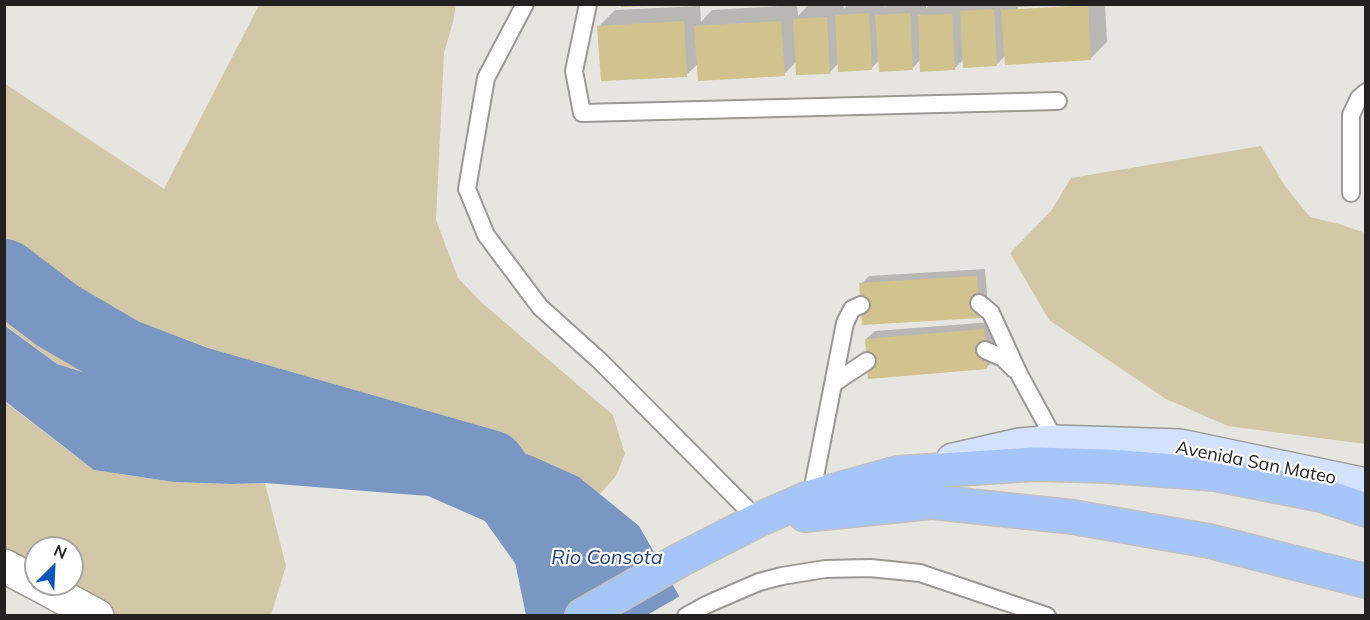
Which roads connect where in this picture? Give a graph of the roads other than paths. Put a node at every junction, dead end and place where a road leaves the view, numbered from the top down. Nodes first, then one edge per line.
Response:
1 (525, 4) edge
2 (588, 4) edge
3 (1365, 92) edge
4 (1058, 101) dead end
5 (1351, 193) dead end
6 (979, 303) dead end
7 (861, 305) dead end
8 (985, 350) dead end
9 (867, 361) dead end
10 (1019, 374) junction
11 (834, 383) junction
12 (1056, 442) junction
13 (897, 472) junction
14 (1365, 485) edge
15 (811, 497) junction
16 (1365, 510) edge
17 (758, 520) junction
18 (4, 566) edge
19 (24, 576) edge
20 (1365, 581) edge
21 (61, 596) edge
22 (97, 615) edge
23 (582, 615) edge
24 (686, 615) edge
25 (1047, 615) edge

1 - 17 lane
2 - 4 lane
3 - 5 lane
6 - 10 lane
7 - 11 lane
8 - 10 lane
9 - 11 lane
10 - 12 lane
11 - 15 lane
12 - 13 main road, Avenida San Mateo
12 - 14 main road, Avenida San Mateo
13 - 15 main road
13 - 16 main road
15 - 17 main road
17 - 20 main road
17 - 23 main road
18 - 19 street
21 - 22 street
24 - 25 lane

